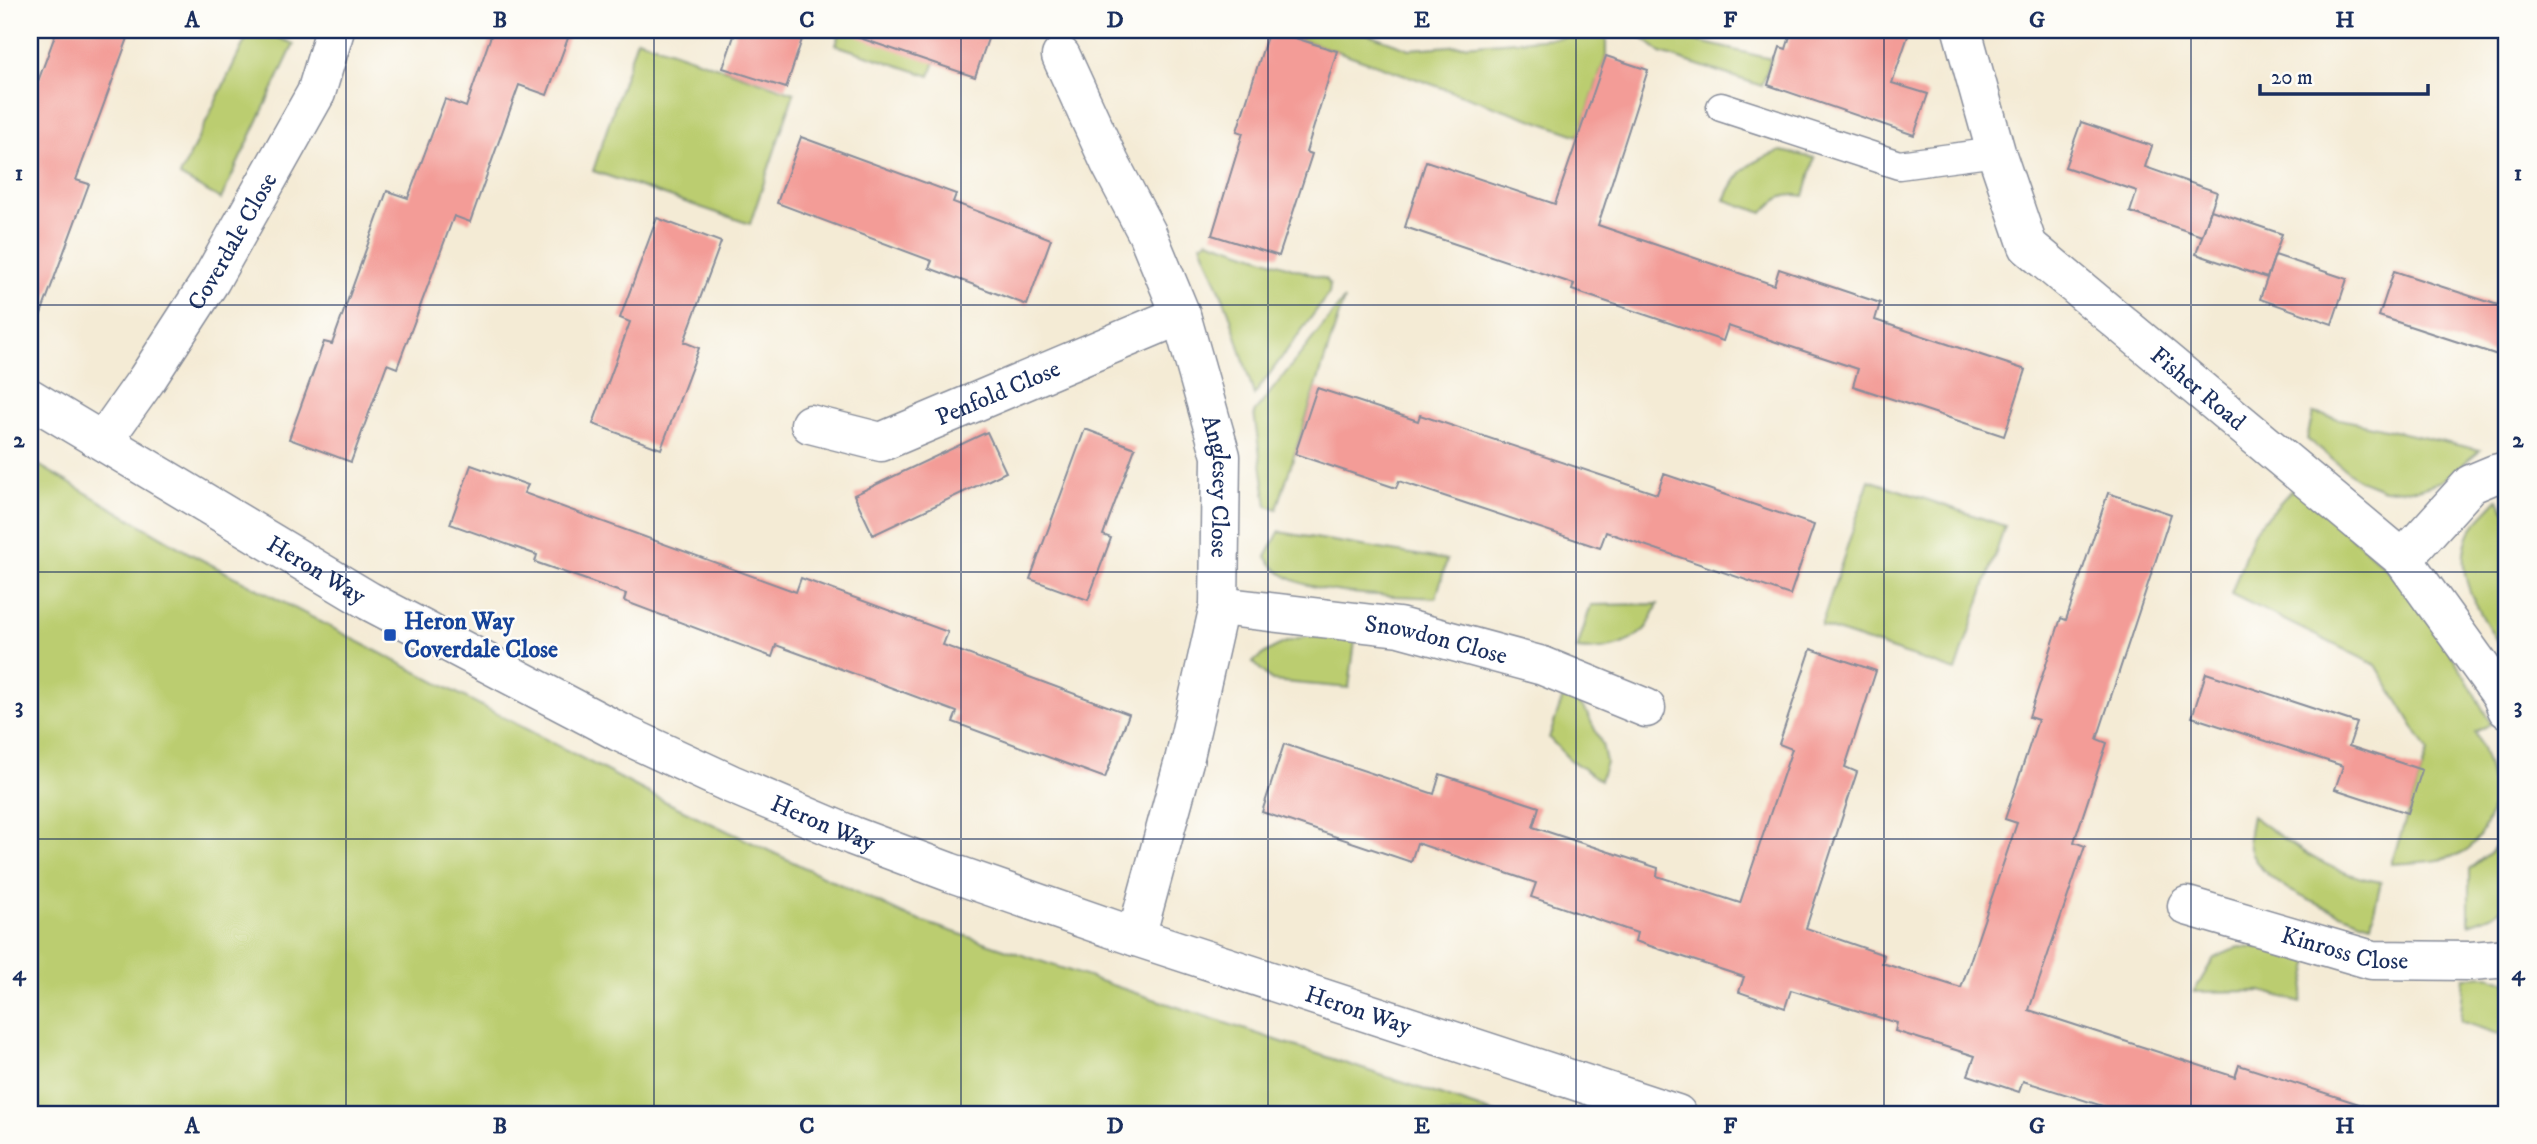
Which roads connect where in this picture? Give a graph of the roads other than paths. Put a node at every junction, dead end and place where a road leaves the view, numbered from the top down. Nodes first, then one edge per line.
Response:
1 (335, 30) edge
2 (1962, 30) edge
3 (1061, 56) dead end
4 (1721, 107) dead end
5 (1996, 152) junction
6 (1181, 315) junction
7 (30, 398) edge
8 (810, 424) dead end
9 (103, 441) junction
10 (2507, 471) edge
11 (2403, 559) junction
12 (1219, 606) junction
13 (1646, 708) dead end
14 (2507, 709) edge
15 (2187, 906) dead end
16 (1136, 937) junction
17 (2507, 958) edge
18 (1677, 1114) edge

1 - 9 street, Coverdale Close
2 - 5 street, Fisher Road
3 - 6 street, Anglesey Close
4 - 5 lane
5 - 11 street, Fisher Road
6 - 8 street, Penfold Close
6 - 12 street, Anglesey Close
7 - 9 street, Heron Way
9 - 16 street, Heron Way
10 - 11 street
11 - 14 street, Fisher Road
12 - 13 street, Snowdon Close
12 - 16 street, Anglesey Close
15 - 17 street, Kinross Close
16 - 18 street, Heron Way

